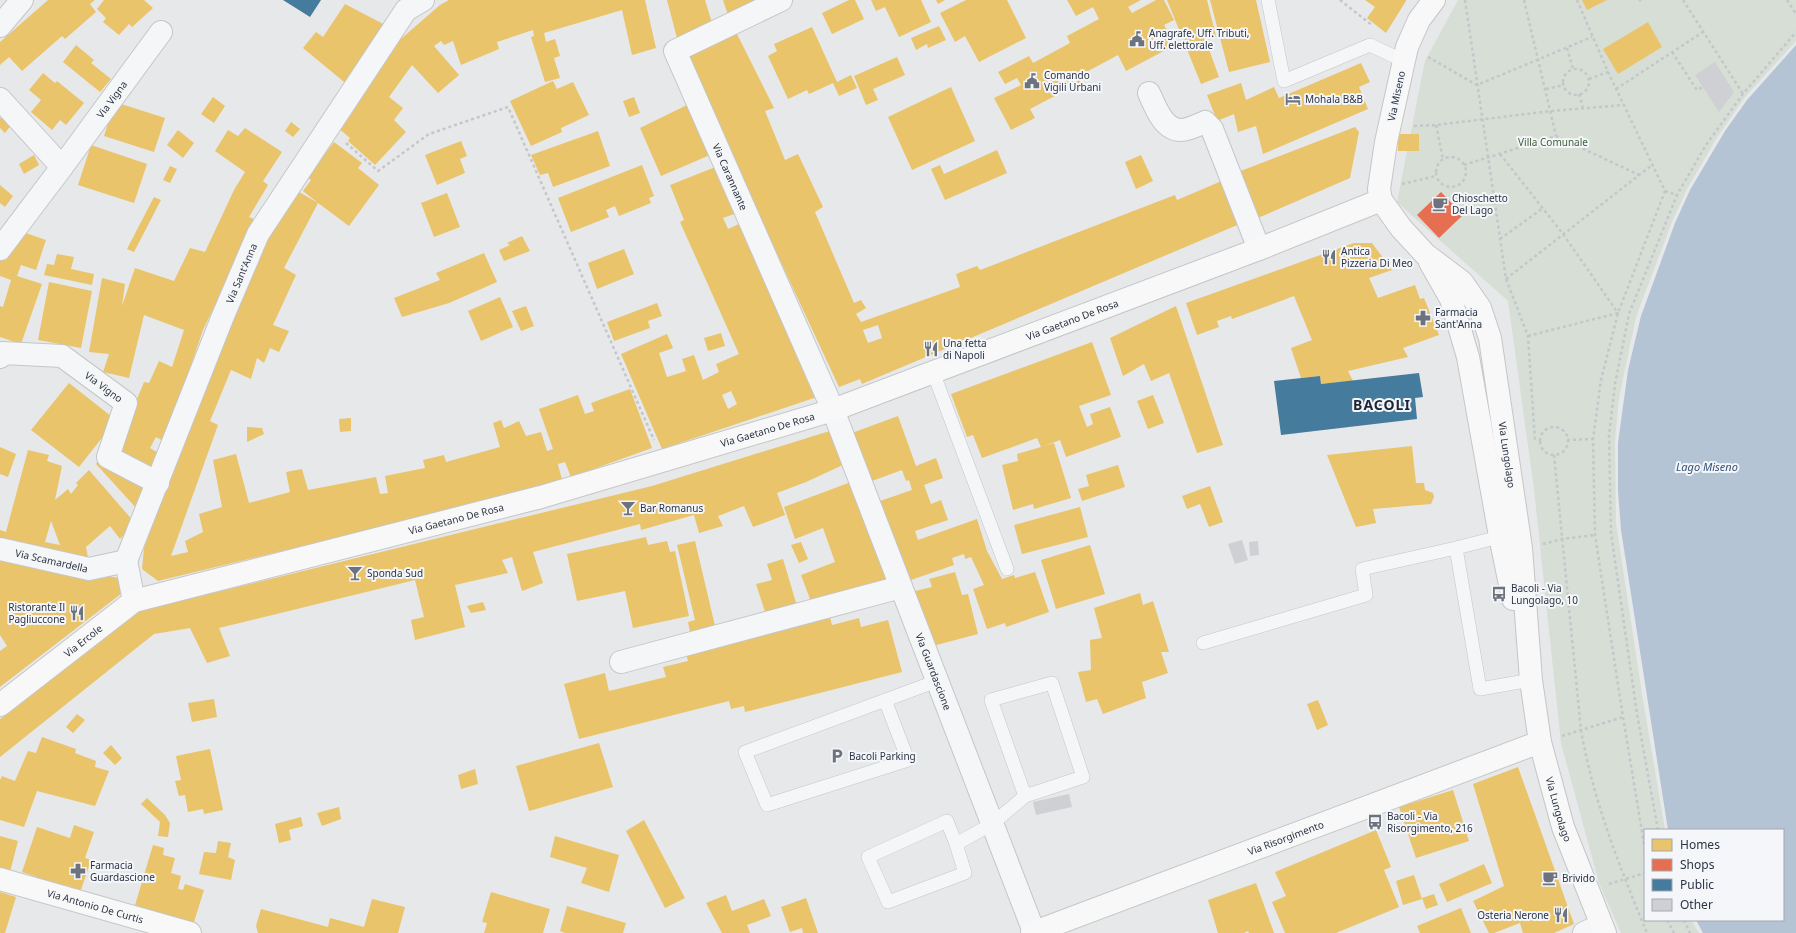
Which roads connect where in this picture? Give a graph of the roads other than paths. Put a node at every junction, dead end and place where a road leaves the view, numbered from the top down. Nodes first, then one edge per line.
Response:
1 (22, 0) edge
2 (781, 0) edge
3 (1268, 0) edge
4 (1434, 0) edge
5 (409, 3) edge
6 (0, 26) edge
7 (161, 32) dead end
8 (1413, 57) junction
9 (1149, 93) dead end
10 (0, 99) edge
11 (62, 167) junction
12 (1380, 195) junction
13 (0, 249) edge
14 (1259, 249) junction
15 (1, 354) edge
16 (933, 372) junction
17 (833, 410) junction
18 (158, 483) junction
19 (1509, 535) junction
20 (1456, 548) junction
21 (0, 549) edge
22 (126, 561) junction
23 (1007, 569) dead end
24 (901, 586) junction
25 (134, 601) junction
26 (1203, 643) dead end
27 (622, 662) dead end
28 (1531, 680) junction
29 (937, 681) junction
30 (885, 700) junction
31 (0, 704) edge
32 (1540, 742) junction
33 (1025, 796) junction
34 (992, 824) junction
35 (956, 844) junction
36 (0, 879) edge
37 (1597, 930) edge
38 (190, 933) edge
39 (1033, 933) edge

1 - 6 street
2 - 17 street, Via Carannante
3 - 8 lane
4 - 8 street, Via Miseno
5 - 18 street, Via Sant'Anna
7 - 11 street, Via Vigna
8 - 12 street, Via Miseno
9 - 14 street
10 - 11 street
11 - 13 street, Via Vigna
12 - 14 street, Via Gaetano De Rosa
12 - 19 street, Via Lungolago
14 - 16 street, Via Gaetano De Rosa
15 - 18 street, Via Vigno
16 - 17 street, Via Gaetano De Rosa
16 - 23 lane
17 - 24 street, Via Guardascione
17 - 25 street, Via Gaetano De Rosa
18 - 22 street, Via Sant'Anna
19 - 20 lane
19 - 28 street, Via Lungolago
20 - 26 lane
20 - 28 lane
21 - 22 street, Via Scamardella
22 - 25 street
24 - 27 street
24 - 29 street, Via Guardascione
25 - 31 street, Via Ercole
28 - 32 street, Via Lungolago
29 - 30 lane
29 - 34 street, Via Guardascione
30 - 30 lane
32 - 37 street, Via Lungolago
32 - 39 street, Via Risorgimento
33 - 33 lane
33 - 34 lane
34 - 35 lane
34 - 39 street, Via Guardascione
35 - 35 lane
36 - 38 street, Via Antonio De Curtis

